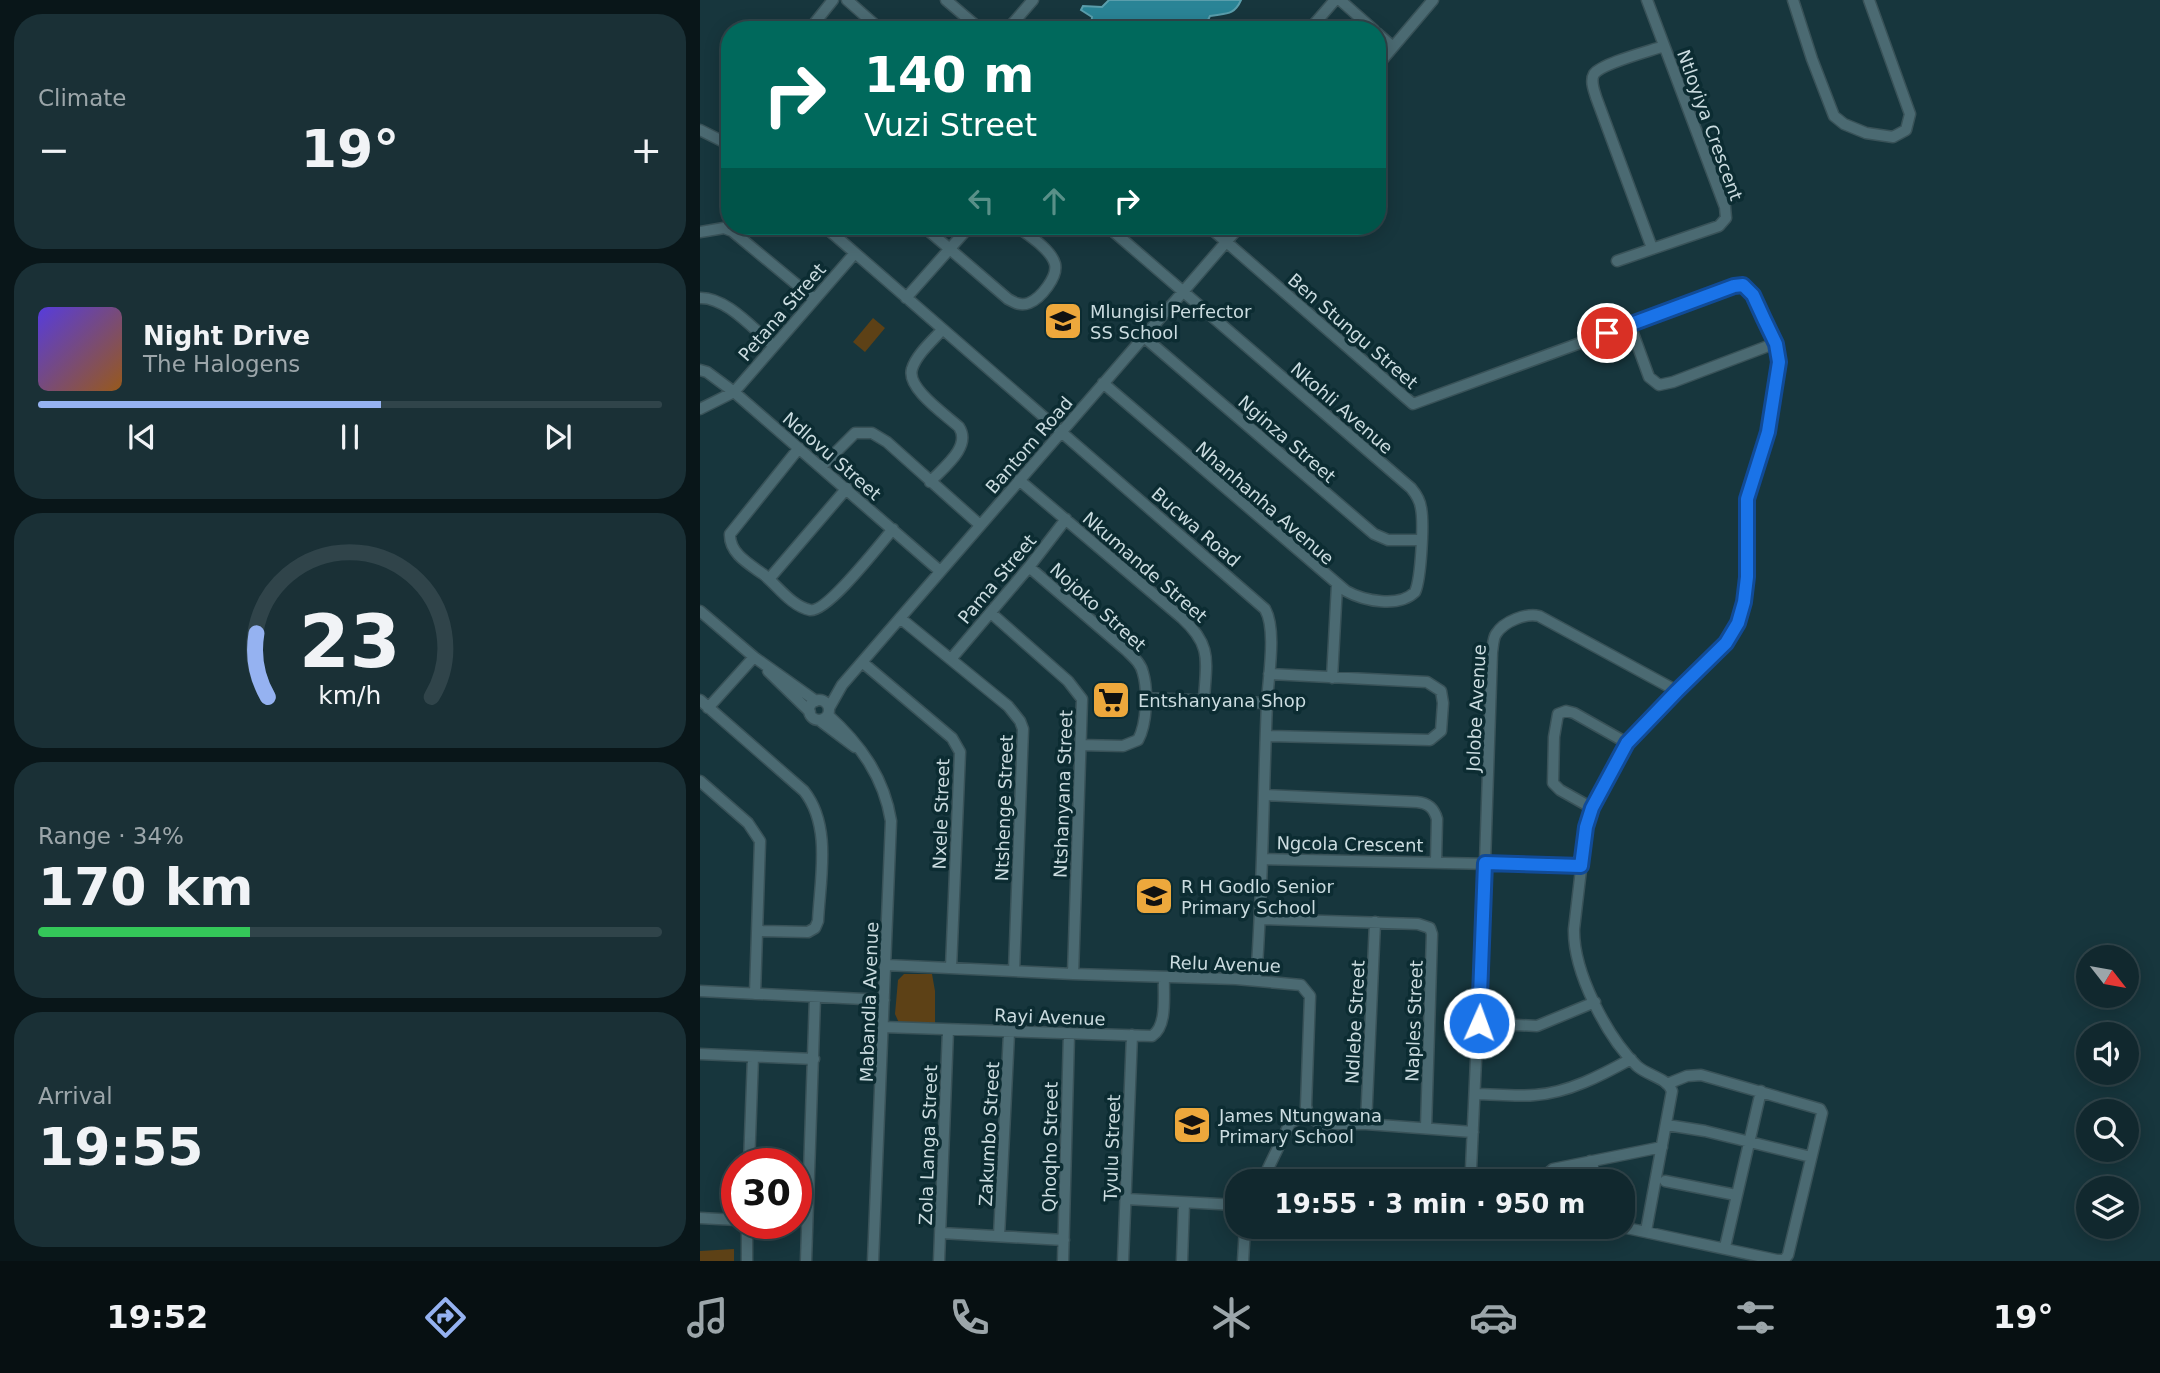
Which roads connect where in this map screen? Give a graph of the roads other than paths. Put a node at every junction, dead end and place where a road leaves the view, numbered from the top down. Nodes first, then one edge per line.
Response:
1 (833, 0) edge
2 (847, 0) edge
3 (946, 0) edge
4 (1033, 0) edge
5 (1335, 0) edge
6 (1340, 0) edge
7 (1433, 0) edge
8 (1647, 0) edge
9 (1793, 0) edge
10 (1869, 0) edge
11 (816, 21) edge
12 (871, 21) edge
13 (970, 21) edge
14 (1015, 21) edge
15 (1317, 21) edge
16 (1364, 21) edge
17 (1386, 41) edge
18 (1664, 46) junction
19 (1393, 47) junction
20 (1386, 55) edge
21 (700, 130) edge
22 (721, 140) edge
23 (721, 228) edge
24 (700, 232) edge
25 (737, 235) edge
26 (834, 235) edge
27 (934, 235) edge
28 (962, 235) edge
29 (1026, 235) edge
30 (1118, 235) edge
31 (1219, 235) edge
32 (1233, 235) edge
33 (1227, 242) junction
34 (1652, 248) junction
35 (950, 249) junction
36 (855, 253) junction
37 (1617, 261) dead end
38 (1183, 291) junction
39 (700, 298) edge
40 (813, 298) junction
41 (906, 298) junction
42 (1630, 325) junction
43 (942, 330) junction
44 (1144, 337) junction
45 (1776, 344) junction
46 (773, 345) junction
47 (700, 370) edge
48 (1103, 383) junction
49 (734, 392) junction
50 (700, 409) edge
51 (1061, 430) junction
52 (799, 448) junction
53 (821, 467) junction
54 (1019, 480) junction
55 (930, 482) junction
56 (847, 488) junction
57 (1066, 519) junction
58 (980, 525) junction
59 (893, 529) junction
60 (1421, 540) junction
61 (1029, 567) junction
62 (940, 571) junction
63 (769, 579) junction
64 (1337, 585) junction
65 (700, 611) edge
66 (990, 613) junction
67 (900, 618) junction
68 (757, 659) junction
69 (951, 659) junction
70 (862, 662) junction
71 (1269, 674) junction
72 (1332, 678) junction
73 (842, 685) junction
74 (1677, 691) junction
75 (1145, 698) junction
76 (818, 700) junction
77 (1204, 700) junction
78 (1267, 703) junction
79 (704, 704) edge
80 (810, 712) junction
81 (825, 714) junction
82 (1266, 736) junction
83 (1627, 743) junction
84 (1081, 744) junction
85 (700, 781) edge
86 (1264, 795) junction
87 (1592, 808) junction
88 (1263, 859) junction
89 (1436, 861) junction
90 (1485, 863) junction
91 (1581, 866) junction
92 (1261, 919) junction
93 (1375, 922) junction
94 (758, 931) junction
95 (886, 965) junction
96 (951, 968) junction
97 (1014, 971) junction
98 (1073, 974) junction
99 (1164, 977) junction
100 (1256, 980) junction
101 (700, 991) edge
102 (755, 994) junction
103 (815, 998) junction
104 (884, 1000) junction
105 (1595, 1002) junction
106 (1479, 1023) junction
107 (883, 1027) junction
108 (948, 1030) junction
109 (1009, 1032) junction
110 (1069, 1034) junction
111 (1132, 1035) junction
112 (700, 1054) edge
113 (753, 1057) junction
114 (814, 1059) junction
115 (1631, 1059) junction
116 (1667, 1084) junction
117 (1761, 1091) junction
118 (1475, 1094) junction
119 (1298, 1119) dead end
120 (1366, 1124) junction
121 (1667, 1125) junction
122 (1426, 1128) junction
123 (1473, 1132) junction
124 (1749, 1143) junction
125 (1662, 1147) junction
126 (750, 1148) edge
127 (1811, 1157) junction
128 (1590, 1161) junction
129 (1268, 1169) edge
130 (1471, 1169) edge
131 (1553, 1169) edge
132 (1594, 1169) edge
133 (1665, 1181) dead end
134 (1736, 1195) junction
135 (1126, 1199) junction
136 (1184, 1203) junction
137 (1225, 1205) edge
138 (700, 1218) edge
139 (721, 1219) edge
140 (1635, 1229) edge
141 (1646, 1231) junction
142 (941, 1233) junction
143 (999, 1236) junction
144 (747, 1239) edge
145 (1244, 1239) edge
146 (1064, 1240) junction
147 (1725, 1247) junction
148 (747, 1261) edge
149 (806, 1261) edge
150 (873, 1261) edge
151 (939, 1261) edge
152 (1063, 1261) edge
153 (1123, 1261) edge
154 (1182, 1261) edge
155 (1243, 1261) edge

1 - 11 street
2 - 12 street
3 - 13 street
4 - 14 street
5 - 15 street
6 - 16 street
7 - 19 street
8 - 18 street, Ntloyiya Crescent
9 - 10 street
17 - 19 street
18 - 34 street, Ntloyiya Crescent
18 - 34 street, Ntloyiya Crescent
19 - 20 street
21 - 22 street
23 - 24 street
25 - 40 street
26 - 36 street, Bucwa Road
27 - 35 street
28 - 35 street
29 - 35 street
30 - 38 street, Nkohli Avenue
31 - 33 street
32 - 33 street, Bantom Road
33 - 38 street, Bantom Road
33 - 42 street, Ben Stungu Street
34 - 37 street, Ntloyiya Crescent
35 - 41 street
36 - 40 street, Petana Street
36 - 41 street, Bucwa Road
38 - 44 street, Bantom Road
38 - 60 street, Nkohli Avenue
39 - 46 street
40 - 46 street, Petana Street
41 - 43 street, Bucwa Road
42 - 45 street, Ben Stungu Street
42 - 45 street
43 - 51 street, Bucwa Road
43 - 55 street
44 - 48 street, Bantom Road
44 - 60 street, Nginza Street
45 - 74 street, Ben Stungu Street
46 - 49 street, Petana Street
47 - 49 street, Ndlovu Street
48 - 51 street, Bantom Road
48 - 64 street, Nhanhanha Avenue
49 - 50 street
49 - 52 street, Ndlovu Street
51 - 54 street, Bantom Road
51 - 71 street, Bucwa Road
52 - 53 street, Ndlovu Street
52 - 63 street
53 - 55 street
53 - 56 street, Ndlovu Street
54 - 57 street, Nkumande Street
54 - 58 street, Bantom Road
55 - 58 street
56 - 59 street, Ndlovu Street
56 - 63 street
57 - 61 street, Pama Street
57 - 77 street, Nkumande Street
58 - 62 street, Bantom Road
59 - 62 street, Ndlovu Street
59 - 63 street
60 - 64 street, Nkohli Avenue
61 - 66 street, Pama Street
61 - 75 street, Nojoko Street
62 - 67 street, Bantom Road
64 - 72 street, Nhanhanha Avenue
65 - 68 street
66 - 69 street, Pama Street
66 - 84 street, Ntshanyana Street
67 - 69 street, Ntshenge Street
67 - 70 street, Bantom Road
68 - 76 street
68 - 79 street
68 - 80 street
69 - 97 street, Ntshenge Street
70 - 73 street, Bantom Road
70 - 96 street, Nxele Street
71 - 72 street
71 - 78 street, Bucwa Road
72 - 82 street
73 - 76 street, Bantom Road
73 - 81 street, Bantom Road
74 - 83 street, Ben Stungu Street
74 - 90 street, Jolobe Avenue
75 - 77 street
75 - 84 street, Nojoko Street
76 - 80 street
76 - 81 street
77 - 78 street
78 - 82 street, Bucwa Road
79 - 94 street
80 - 81 street
81 - 95 street, Mabandla Avenue
82 - 86 street, Bucwa Road
83 - 87 street, Ben Stungu Street
83 - 87 street
84 - 98 street, Ntshanyana Street
85 - 94 street
86 - 88 street, Bucwa Road
86 - 89 street, Ngcola Crescent
87 - 91 street, Ben Stungu Street
88 - 89 street, Ngcola Crescent
88 - 92 street, Bucwa Road
89 - 90 street, Ngcola Crescent
90 - 91 street, Ngcola Crescent
90 - 106 street
91 - 105 street, Ben Stungu Street
92 - 93 street
92 - 100 street, Bucwa Road
93 - 120 street, Ndlebe Street
93 - 122 street, Naples Street
94 - 102 street
95 - 96 street, Relu Avenue
95 - 104 street, Mabandla Avenue
96 - 97 street, Relu Avenue
97 - 98 street, Relu Avenue
98 - 99 street, Relu Avenue
99 - 100 street, Relu Avenue
99 - 111 street, Rayi Avenue
100 - 120 street, Relu Avenue
101 - 102 street
102 - 103 street
103 - 104 street
103 - 114 street
104 - 107 street, Mabandla Avenue
105 - 106 street
105 - 115 street, Ben Stungu Street
106 - 118 street
107 - 108 street, Rayi Avenue
107 - 150 street, Mabandla Avenue
108 - 109 street, Rayi Avenue
108 - 142 street, Zola Langa Street
109 - 110 street, Rayi Avenue
109 - 143 street, Zakumbo Street
110 - 111 street, Rayi Avenue
110 - 146 street, Qhoqho Street
111 - 135 street, Tyulu Street
112 - 113 street
113 - 114 street
113 - 126 street
114 - 149 street
115 - 116 street, Ben Stungu Street
115 - 118 street
116 - 117 street
116 - 121 street
117 - 124 street
117 - 127 street
118 - 123 street
119 - 129 street
120 - 122 street, Relu Avenue
121 - 124 street
121 - 125 street
122 - 123 street, Relu Avenue
123 - 130 street
124 - 127 street
124 - 134 street
125 - 128 street
125 - 141 street
127 - 147 street
128 - 131 street
128 - 132 street
133 - 134 street
134 - 147 street
135 - 136 street
135 - 153 street, Tyulu Street
136 - 137 street
136 - 154 street
138 - 139 street
140 - 141 street
141 - 147 street
142 - 143 street
142 - 151 street, Zola Langa Street
143 - 146 street
144 - 148 street
145 - 155 street
146 - 152 street, Qhoqho Street

